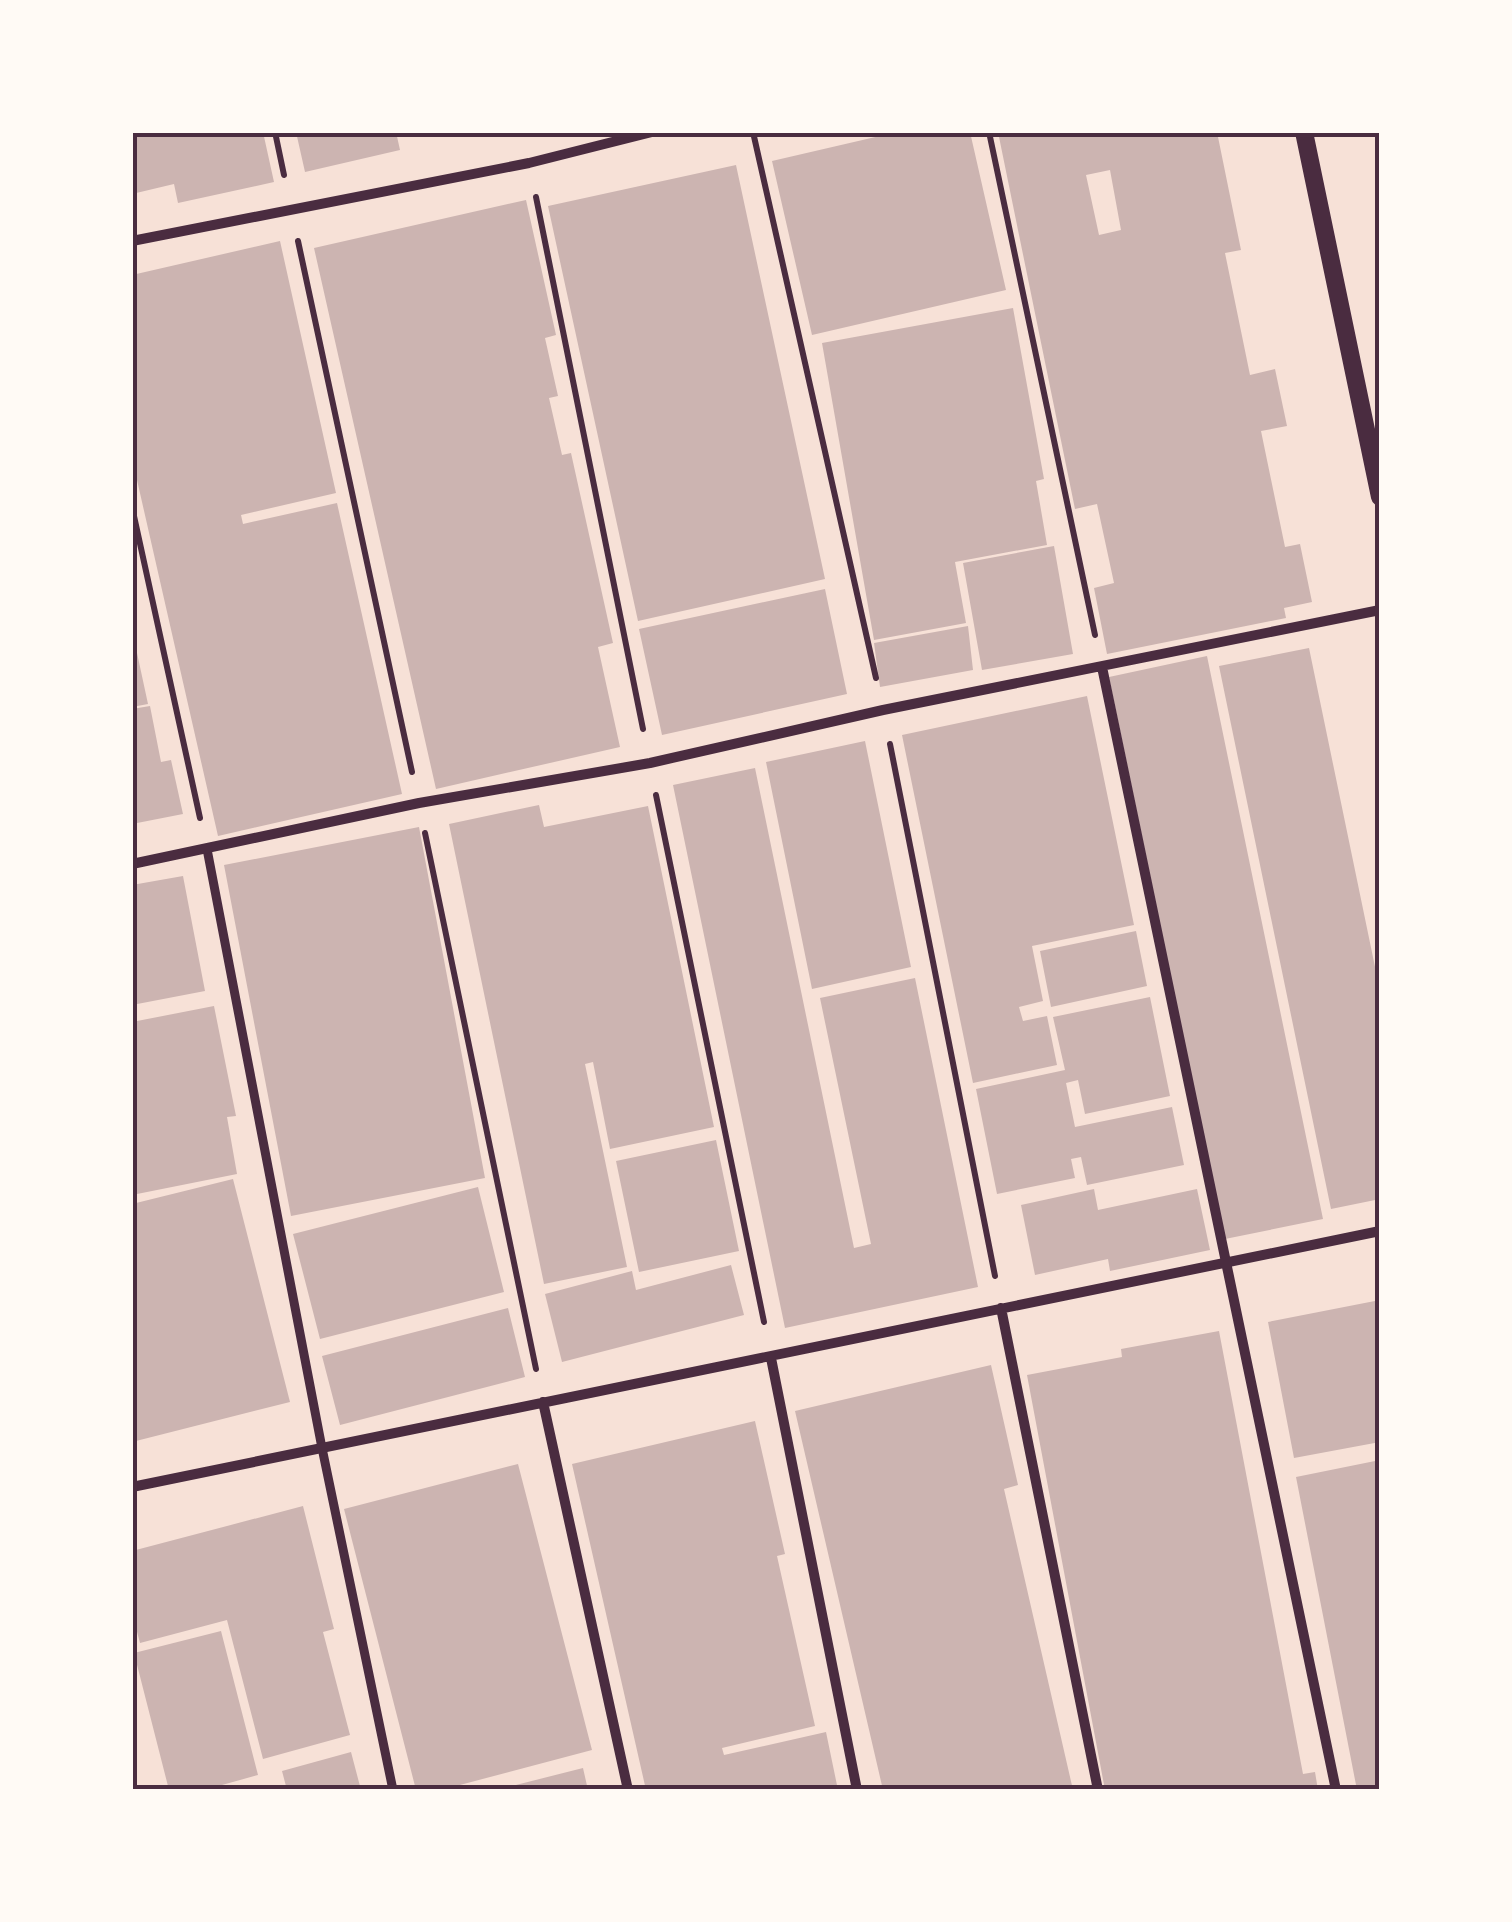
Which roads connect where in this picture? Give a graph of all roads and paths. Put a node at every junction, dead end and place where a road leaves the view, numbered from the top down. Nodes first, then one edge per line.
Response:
1 (652, 132) edge
2 (989, 132) edge
3 (1304, 132) edge
4 (132, 241) edge
5 (1380, 497) edge
6 (132, 506) edge
7 (1380, 610) edge
8 (1102, 667) junction
9 (207, 849) junction
10 (132, 864) edge
11 (1380, 1231) edge
12 (1224, 1262) junction
13 (1002, 1308) junction
14 (772, 1358) junction
15 (543, 1402) junction
16 (322, 1448) junction
17 (132, 1487) edge
18 (393, 1790) edge
19 (628, 1790) edge
20 (857, 1790) edge
21 (1098, 1790) edge
22 (1336, 1790) edge

1 - 4 street
2 - 8 path
3 - 5 street
6 - 9 path
7 - 8 street
8 - 9 street
8 - 12 street
9 - 10 street
9 - 16 street
11 - 12 street
12 - 13 street
12 - 22 street
13 - 14 street
13 - 21 street
14 - 15 street
14 - 20 street
15 - 16 street
15 - 19 street
16 - 17 street
16 - 18 street

